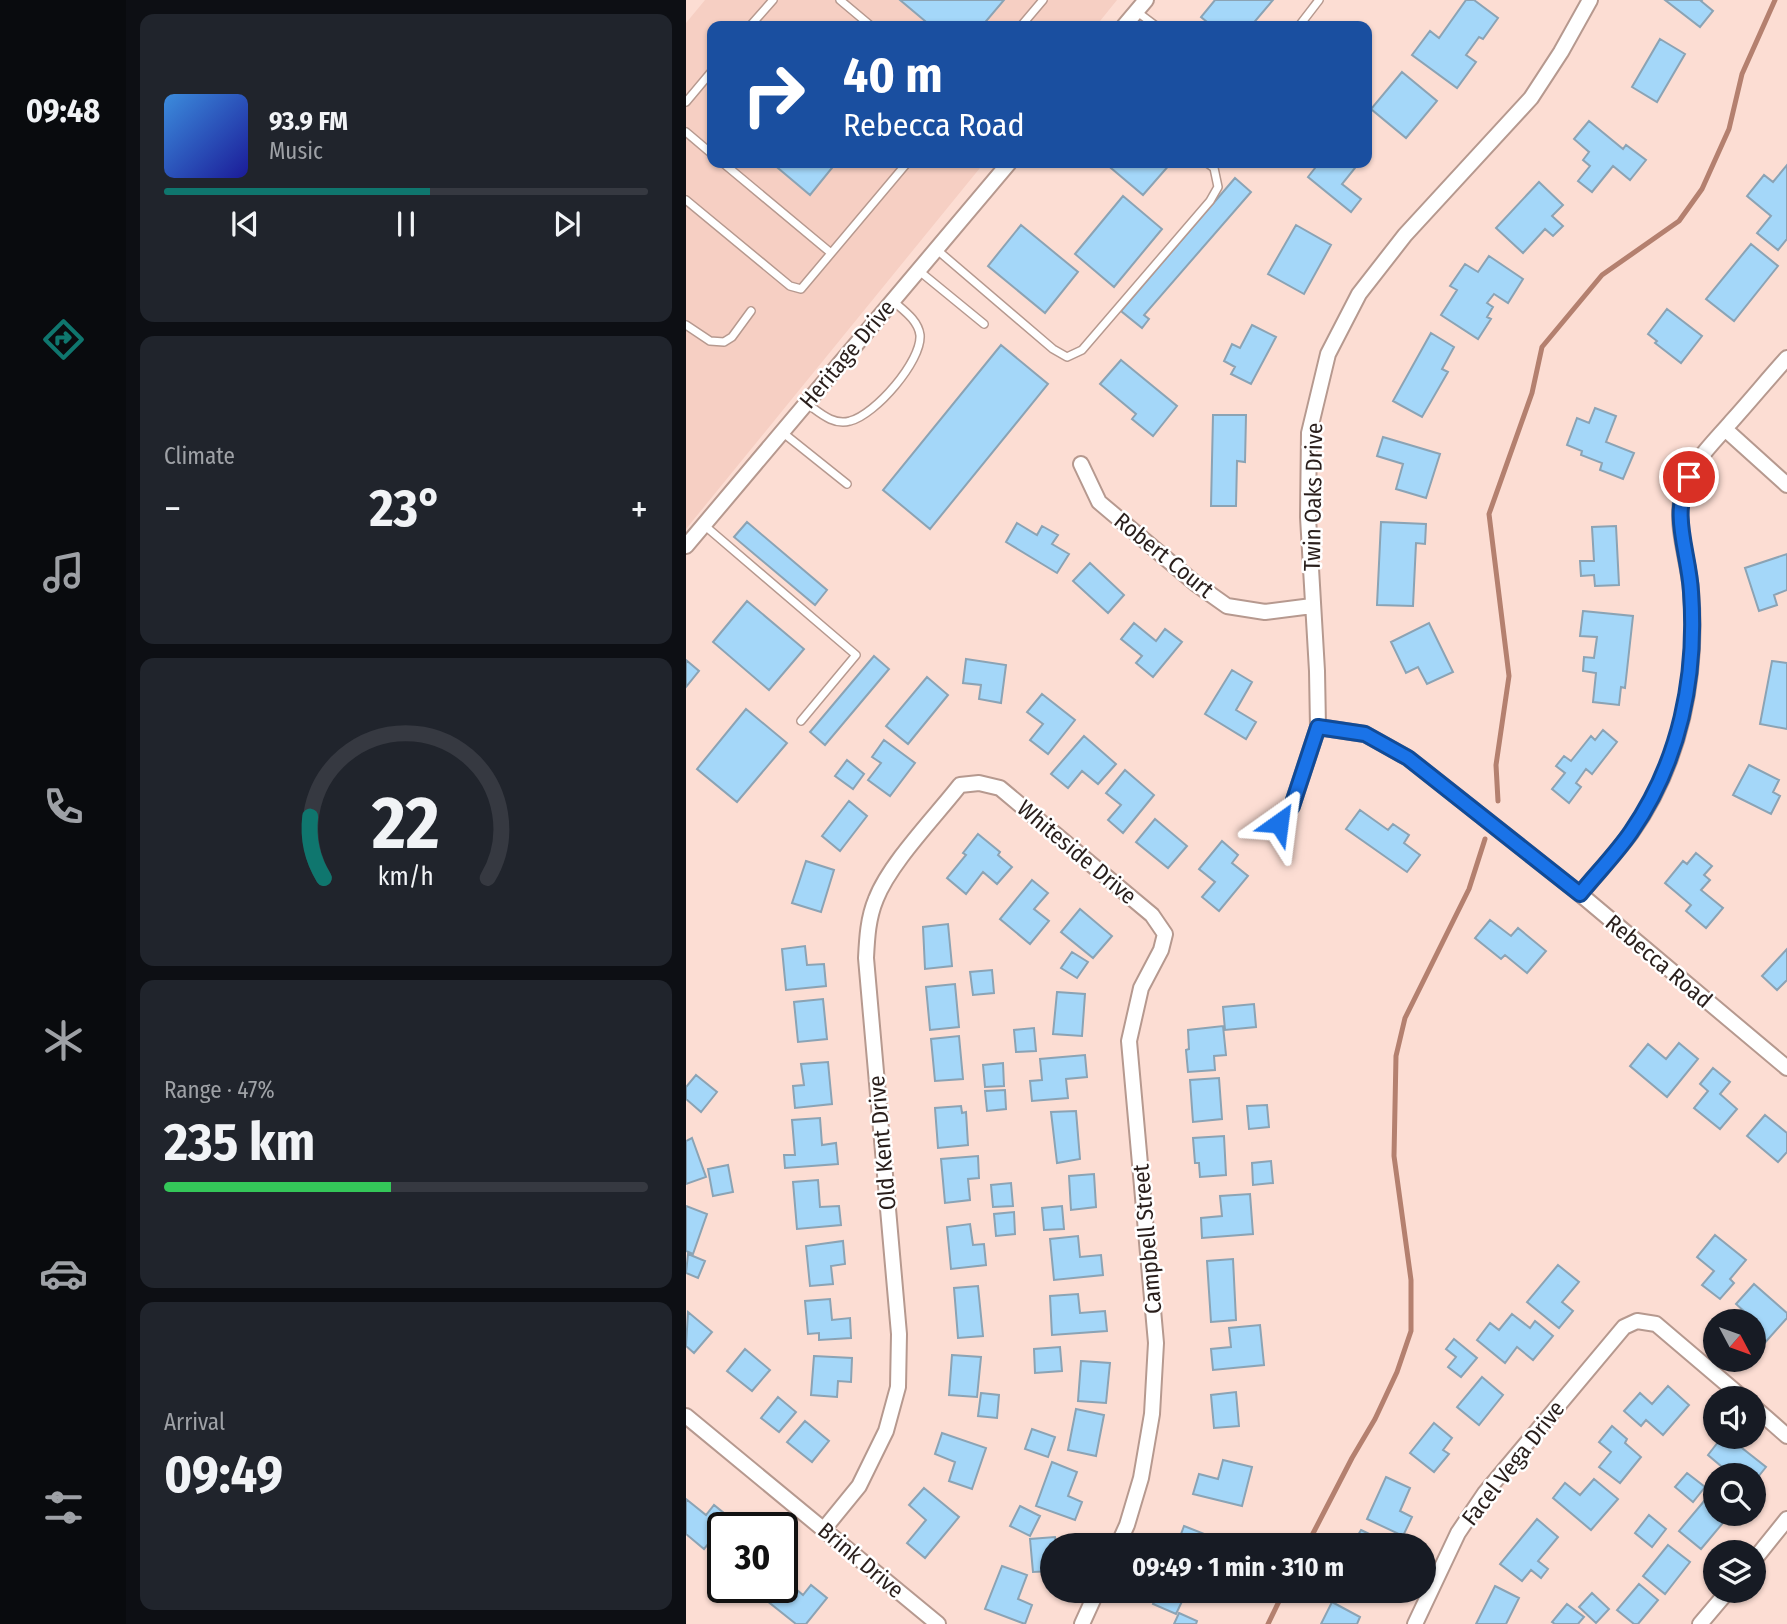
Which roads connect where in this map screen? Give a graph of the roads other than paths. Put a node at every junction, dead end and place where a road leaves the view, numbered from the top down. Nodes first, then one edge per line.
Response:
1 (773, 0) edge
2 (840, 0) edge
3 (1043, 0) edge
4 (1319, 0) edge
5 (1590, 0) edge
6 (1141, 6) edge
7 (754, 21) edge
8 (865, 21) edge
9 (1025, 21) edge
10 (1128, 21) edge
11 (1152, 21) edge
12 (1303, 21) edge
13 (707, 77) edge
14 (686, 102) edge
15 (686, 132) edge
16 (707, 150) edge
17 (729, 168) edge
18 (902, 168) edge
19 (1005, 168) edge
20 (1214, 168) edge
21 (686, 200) edge
22 (936, 249) junction
23 (831, 253) junction
24 (918, 270) junction
25 (892, 301) junction
26 (751, 311) dead end
27 (984, 324) dead end
28 (686, 325) edge
29 (1787, 358) edge
30 (806, 403) junction
31 (1726, 429) junction
32 (781, 432) junction
33 (1082, 464) dead end
34 (847, 484) dead end
35 (1787, 485) edge
36 (704, 525) junction
37 (686, 546) edge
38 (1312, 606) junction
39 (801, 721) dead end
40 (1318, 727) junction
41 (979, 783) joint
42 (1279, 823) dead end
43 (1580, 894) junction
44 (1166, 934) joint
45 (1786, 1066) edge
46 (1729, 1386) edge
47 (686, 1416) edge
48 (1766, 1418) edge
49 (1787, 1436) edge
50 (1787, 1519) edge
51 (824, 1529) junction
52 (1123, 1533) edge
53 (1766, 1545) edge
54 (1092, 1603) edge
55 (1718, 1603) edge
56 (938, 1624) edge
57 (1082, 1624) edge
58 (1415, 1624) edge
59 (1700, 1624) edge

1 - 7 lane
2 - 8 lane
3 - 9 lane
4 - 12 lane
5 - 38 street, Twin Oaks Drive
6 - 10 street
6 - 11 lane
13 - 14 lane
15 - 16 lane
17 - 23 lane
18 - 23 lane
19 - 22 street, Heritage Drive
20 - 22 lane
21 - 23 lane
22 - 24 street, Heritage Drive
24 - 25 street, Heritage Drive
24 - 27 lane
25 - 30 street, Heritage Drive
25 - 30 lane
26 - 28 lane
29 - 31 street
30 - 32 street, Heritage Drive
31 - 35 street
31 - 43 street
32 - 34 lane
32 - 36 street, Heritage Drive
33 - 38 street, Robert Court
36 - 37 street, Heritage Drive
36 - 39 lane
38 - 40 street, Twin Oaks Drive
40 - 42 street, Twin Oaks Drive
40 - 43 street, Rebecca Road
41 - 44 street, Whiteside Drive
41 - 51 street, Old Kent Drive
43 - 45 street, Rebecca Road
44 - 52 street, Campbell Street
46 - 58 street, Facel Vega Drive
47 - 51 street, Brink Drive
48 - 49 street
50 - 53 street
51 - 56 street, Brink Drive
54 - 57 street
55 - 59 street

